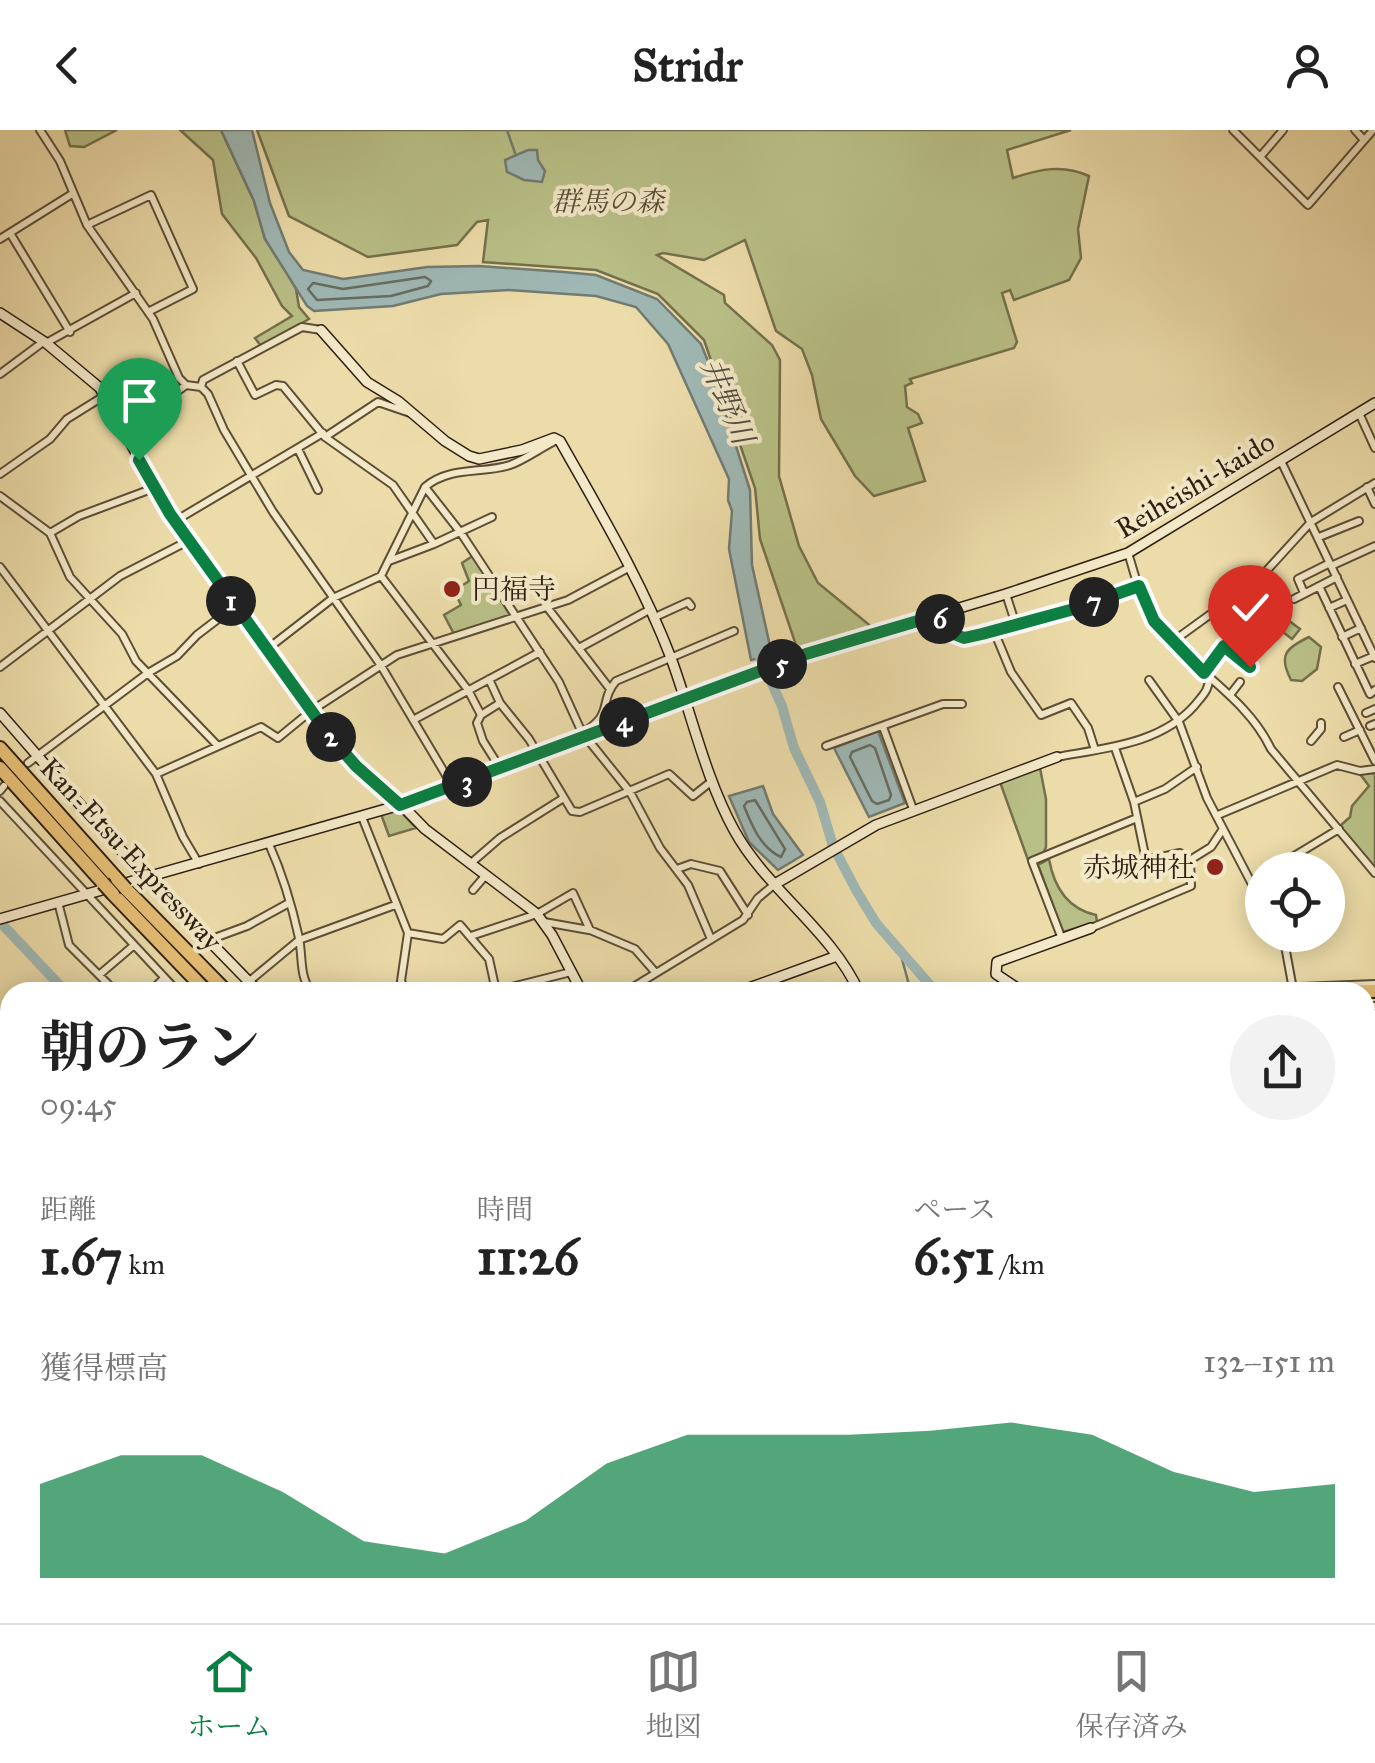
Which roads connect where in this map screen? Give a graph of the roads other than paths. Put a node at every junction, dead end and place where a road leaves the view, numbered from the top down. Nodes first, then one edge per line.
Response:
1 (40, 130) edge
2 (1284, 130) edge
3 (1355, 130) edge
4 (1373, 130) edge
5 (1238, 132) edge
6 (1364, 140) junction
7 (1260, 157) junction
8 (72, 194) junction
9 (88, 225) junction
10 (10, 233) junction
11 (0, 239) edge
12 (136, 293) junction
13 (148, 312) junction
14 (0, 314) edge
15 (321, 330) joint
16 (70, 332) junction
17 (44, 342) junction
18 (238, 362) junction
19 (0, 374) edge
20 (186, 385) junction
21 (201, 387) junction
22 (105, 395) junction
23 (1375, 403) edge
24 (1359, 413) junction
25 (414, 414) junction
26 (123, 432) junction
27 (324, 435) junction
28 (558, 440) junction
29 (1375, 448) edge
30 (298, 449) junction
31 (1282, 461) junction
32 (0, 474) edge
33 (252, 478) junction
34 (1371, 485) edge
35 (425, 487) junction
36 (154, 488) junction
37 (318, 490) dead end
38 (0, 496) edge
39 (1375, 504) edge
40 (413, 510) junction
41 (492, 517) dead end
42 (1359, 520) dead end
43 (175, 522) junction
44 (1311, 522) junction
45 (461, 532) junction
46 (50, 533) junction
47 (1318, 537) junction
48 (188, 541) junction
49 (434, 544) junction
50 (1375, 546) edge
51 (1128, 553) junction
52 (389, 561) junction
53 (1331, 564) junction
54 (630, 567) junction
55 (0, 568) edge
56 (380, 576) junction
57 (1336, 577) junction
58 (1139, 586) junction
59 (1318, 586) junction
60 (1006, 594) junction
61 (1304, 594) junction
62 (90, 598) junction
63 (333, 598) junction
64 (1294, 598) dead end
65 (1348, 600) junction
66 (235, 606) junction
67 (690, 606) dead end
68 (548, 607) junction
69 (1223, 607) junction
70 (1329, 608) junction
71 (651, 614) junction
72 (938, 615) junction
73 (515, 618) junction
74 (1016, 624) junction
75 (1361, 628) junction
76 (48, 631) junction
77 (734, 631) dead end
78 (994, 631) junction
79 (1342, 637) junction
80 (1172, 642) junction
81 (432, 644) junction
82 (1224, 646) junction
83 (578, 648) junction
84 (266, 650) junction
85 (540, 652) junction
86 (1374, 657) edge
87 (670, 658) junction
88 (380, 664) junction
89 (1355, 664) junction
90 (1250, 667) dead end
91 (0, 668) edge
92 (148, 673) junction
93 (1206, 674) junction
94 (490, 679) junction
95 (1149, 680) dead end
96 (1240, 682) dead end
97 (1338, 687) dead end
98 (610, 688) junction
99 (468, 690) junction
100 (1375, 690) edge
101 (1230, 695) junction
102 (685, 700) junction
103 (500, 703) junction
104 (962, 704) dead end
105 (106, 706) junction
106 (1375, 709) edge
107 (311, 711) junction
108 (1366, 713) dead end
109 (0, 714) edge
110 (482, 715) junction
111 (415, 718) junction
112 (1179, 722) junction
113 (1321, 723) dead end
114 (883, 727) junction
115 (1360, 730) junction
116 (584, 736) junction
117 (1344, 736) dead end
118 (1311, 741) dead end
119 (1371, 744) edge
120 (217, 745) junction
121 (826, 746) dead end
122 (0, 748) edge
123 (1116, 748) junction
124 (1094, 750) junction
125 (538, 754) junction
126 (39, 757) junction
127 (1057, 757) joint
128 (1375, 761) edge
129 (28, 763) dead end
130 (1197, 766) junction
131 (0, 768) edge
132 (500, 769) junction
133 (1375, 770) edge
134 (156, 774) junction
135 (714, 780) junction
136 (1299, 783) junction
137 (454, 787) junction
138 (630, 792) junction
139 (562, 799) junction
140 (0, 802) edge
141 (1134, 802) junction
142 (400, 805) junction
143 (913, 809) junction
144 (1218, 815) junction
145 (362, 817) junction
146 (1137, 818) junction
147 (1224, 828) junction
148 (1339, 828) junction
149 (269, 844) junction
150 (1300, 852) edge
151 (1190, 860) junction
152 (200, 864) junction
153 (470, 865) junction
154 (676, 869) junction
155 (1245, 870) edge
156 (1375, 874) edge
157 (485, 876) junction
158 (148, 878) junction
159 (774, 884) junction
160 (115, 886) junction
161 (473, 890) dead end
162 (85, 896) junction
163 (58, 902) junction
164 (289, 903) junction
165 (396, 905) junction
166 (748, 915) junction
167 (3, 918) edge
168 (540, 918) junction
169 (1091, 928) joint
170 (590, 930) junction
171 (408, 932) junction
172 (472, 936) junction
173 (710, 939) junction
174 (1062, 939) junction
175 (299, 940) junction
176 (206, 941) junction
177 (133, 946) junction
178 (1286, 952) edge
179 (837, 956) junction
180 (571, 972) junction
181 (654, 972) junction
182 (98, 975) junction
183 (164, 978) junction
184 (105, 982) edge
185 (160, 982) edge
186 (168, 982) edge
187 (198, 982) edge
188 (231, 982) edge
189 (234, 982) edge
190 (246, 982) edge
191 (305, 982) edge
192 (402, 982) edge
193 (494, 982) edge
194 (532, 982) edge
195 (576, 982) edge
196 (640, 982) edge
197 (766, 982) edge
198 (853, 982) edge
199 (1008, 982) edge
200 (1292, 982) edge

1 - 8 street
2 - 7 street
3 - 6 street
4 - 6 street
5 - 7 street
6 - 7 street
8 - 9 street
8 - 10 street
9 - 12 street
9 - 13 street
10 - 11 street
10 - 16 street
12 - 13 street
12 - 16 street
13 - 20 street
14 - 17 street
15 - 18 street
15 - 25 street
16 - 17 street
17 - 19 street
17 - 22 street
18 - 21 street
18 - 27 street
20 - 21 street
20 - 26 street
21 - 33 street
22 - 26 street
22 - 32 street
23 - 24 street, Reiheishi-kaido
24 - 29 street
24 - 31 street, Reiheishi-kaido
25 - 27 street
25 - 28 street
26 - 36 street
27 - 30 street
27 - 40 street
28 - 35 street
28 - 54 street
30 - 33 street
30 - 37 street
31 - 44 street
31 - 51 street, Reiheishi-kaido
33 - 43 street
33 - 63 street
34 - 39 street
34 - 44 street
35 - 40 street
35 - 45 street
36 - 43 street
36 - 46 street
38 - 46 street
40 - 49 street
40 - 52 street
41 - 45 street
42 - 47 street
43 - 48 street
44 - 47 street
44 - 69 street
45 - 49 street
45 - 73 street
46 - 62 street
47 - 53 street
48 - 62 street
48 - 66 street
49 - 52 street
50 - 53 street
51 - 58 street
51 - 60 street, Reiheishi-kaido
52 - 56 street
53 - 57 street
53 - 61 street
54 - 68 street
54 - 71 street
55 - 76 street
56 - 63 street
56 - 81 street
57 - 59 street
57 - 65 street
58 - 74 street
58 - 80 street
59 - 61 street
59 - 70 street
60 - 72 street, Reiheishi-kaido
60 - 74 street
61 - 64 street
62 - 76 street
62 - 92 street
63 - 84 street
63 - 88 street
65 - 70 street
65 - 75 street
66 - 84 street
66 - 92 street
67 - 71 street
68 - 73 street
68 - 83 street
69 - 80 street
69 - 82 street
70 - 79 street
71 - 83 street
71 - 87 street
72 - 78 street
72 - 102 street, Reiheishi-kaido
73 - 81 street
73 - 85 street
74 - 78 street
75 - 79 street
75 - 86 street
76 - 91 street
76 - 105 street
77 - 87 street
78 - 124 street
79 - 89 street
80 - 93 street
81 - 88 street
81 - 99 street
82 - 90 street
82 - 93 street
83 - 98 street
84 - 107 street
85 - 94 street
85 - 116 street
86 - 89 street
87 - 98 street
87 - 102 street
88 - 107 street
88 - 111 street
89 - 100 street
92 - 105 street
92 - 120 street
93 - 101 street
93 - 112 street
94 - 99 street
94 - 103 street
95 - 112 street
96 - 101 street
97 - 115 street
98 - 116 street
99 - 110 street
99 - 111 street
101 - 136 street
102 - 116 street
102 - 135 street
103 - 110 street
103 - 125 street
104 - 114 street
105 - 126 street
105 - 134 street
106 - 108 street
107 - 120 street
107 - 142 street
109 - 126 street
110 - 132 street
111 - 137 street
112 - 123 street
112 - 130 street
113 - 118 street
114 - 121 street
114 - 143 street
115 - 117 street
115 - 119 street
116 - 125 street
116 - 138 street
119 - 128 street
120 - 134 street
122 - 160 highway, Kan-Etsu Expressway
123 - 124 street
123 - 141 street
124 - 127 street
125 - 132 street
125 - 139 street
126 - 129 street
126 - 158 street
127 - 143 street
130 - 141 street
130 - 144 street
131 - 160 highway, Kan-Etsu Expressway
132 - 137 street
133 - 136 street
134 - 152 street
135 - 138 street
135 - 159 street
136 - 144 street
136 - 148 street
137 - 142 street
138 - 139 street
138 - 154 street
139 - 153 street
140 - 162 street
141 - 146 street
142 - 145 street
142 - 153 street
143 - 159 street
144 - 147 street
145 - 149 street
145 - 165 street
146 - 151 street
146 - 174 street
147 - 151 street
147 - 155 street
148 - 150 street
148 - 156 street
149 - 152 street
149 - 164 street
151 - 169 street
152 - 158 street
153 - 157 street
154 - 166 street
154 - 173 street
157 - 161 street
157 - 168 street
158 - 162 street
158 - 176 street
159 - 166 street
159 - 179 street
160 - 187 highway, Kan-Etsu Expressway
160 - 188 highway, Kan-Etsu Expressway
162 - 163 street
162 - 177 street
163 - 167 street
163 - 182 street
164 - 175 street
164 - 176 street
165 - 171 street
165 - 175 street
166 - 173 street
168 - 170 street
168 - 170 street
168 - 172 street
168 - 180 street
169 - 174 street
170 - 181 street
171 - 172 street
171 - 192 street
172 - 193 street
173 - 181 street
174 - 199 street
175 - 190 street
175 - 191 street
176 - 189 street
177 - 182 street
177 - 183 street
178 - 200 street
179 - 197 street
179 - 198 street
180 - 194 street
180 - 195 street
181 - 196 street
182 - 184 street
183 - 185 street
183 - 186 street

